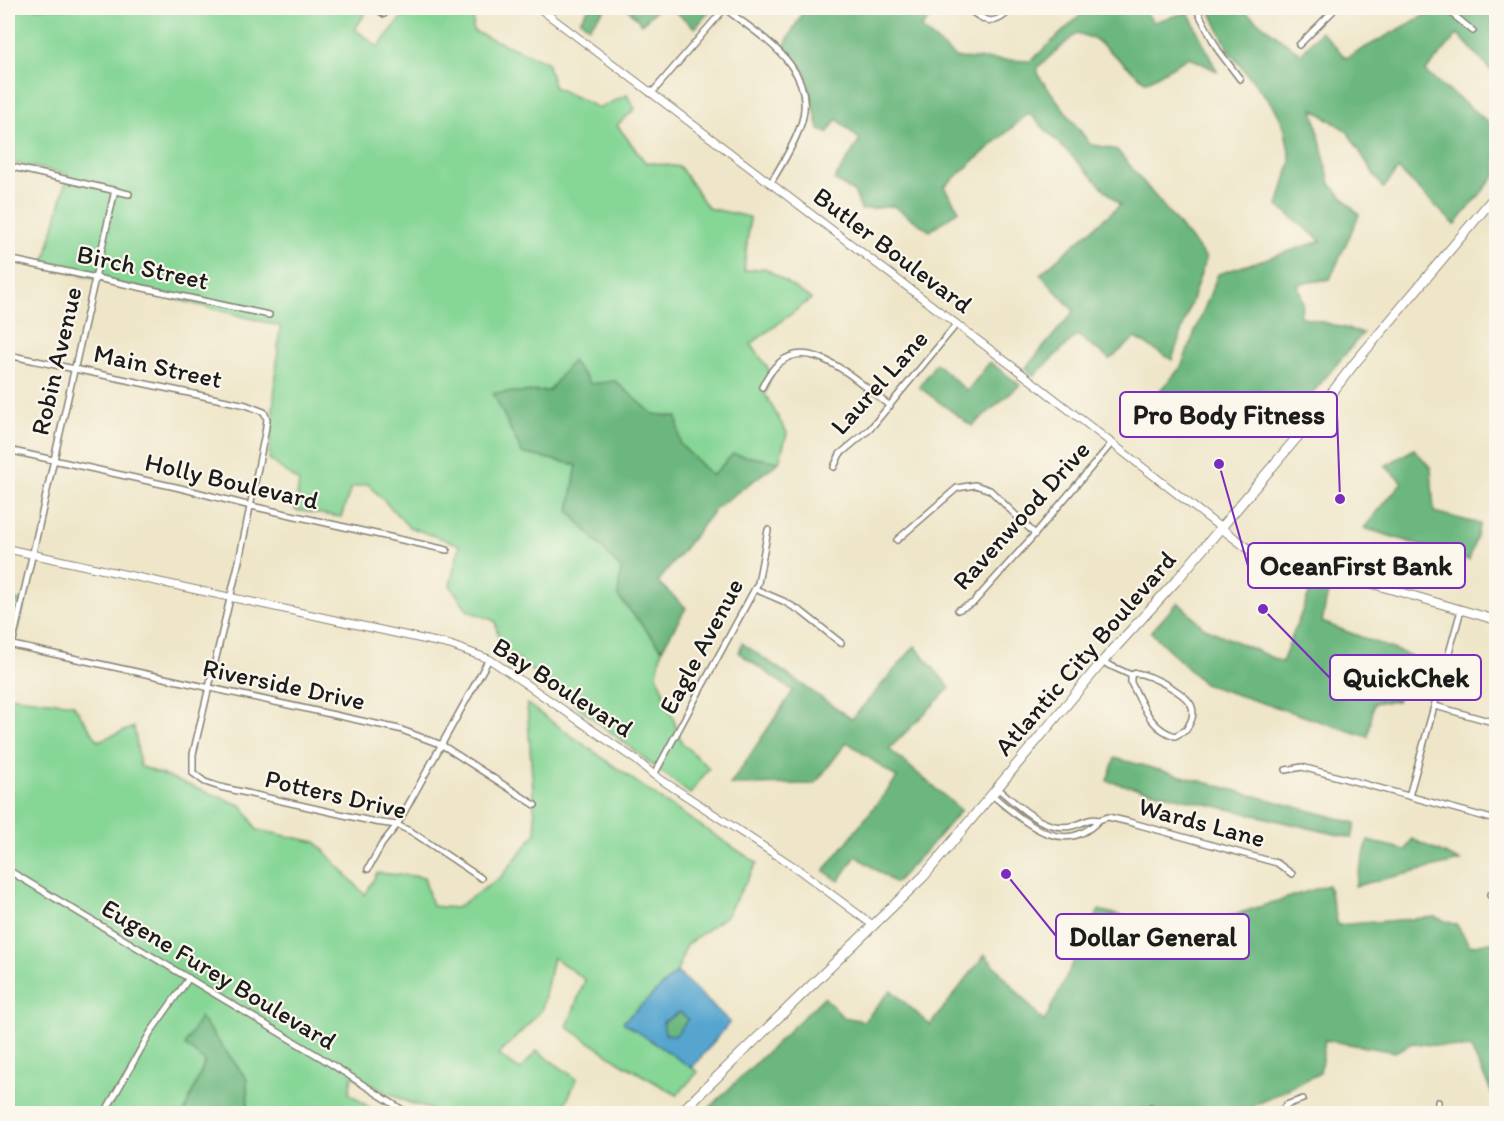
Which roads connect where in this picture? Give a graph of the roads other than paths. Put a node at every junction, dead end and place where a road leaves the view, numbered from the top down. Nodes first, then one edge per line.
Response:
1 (376, 8) edge
2 (539, 8) edge
3 (725, 8) edge
4 (968, 8) edge
5 (1012, 8) edge
6 (1196, 8) edge
7 (1336, 8) edge
8 (1445, 8) edge
9 (384, 14) dead end
10 (1473, 31) dead end
11 (1299, 45) dead end
12 (1240, 79) dead end
13 (651, 94) junction
14 (8, 166) edge
15 (770, 184) junction
16 (115, 190) junction
17 (129, 194) dead end
18 (1497, 195) edge
19 (8, 259) edge
20 (94, 277) junction
21 (269, 315) dead end
22 (956, 325) junction
23 (8, 355) edge
24 (73, 369) junction
25 (762, 387) dead end
26 (890, 406) junction
27 (1111, 444) junction
28 (8, 450) edge
29 (54, 460) junction
30 (834, 467) dead end
31 (251, 506) junction
32 (1221, 528) junction
33 (768, 530) dead end
34 (1035, 534) junction
35 (897, 540) dead end
36 (8, 549) edge
37 (447, 550) dead end
38 (33, 554) junction
39 (755, 589) junction
40 (231, 597) junction
41 (958, 610) dead end
42 (1461, 610) junction
43 (1497, 620) edge
44 (841, 644) dead end
45 (10, 645) edge
46 (489, 659) junction
47 (1102, 662) junction
48 (1131, 675) junction
49 (209, 688) junction
50 (1436, 706) junction
51 (1497, 723) edge
52 (442, 745) junction
53 (1286, 770) dead end
54 (654, 775) junction
55 (994, 791) junction
56 (1408, 796) junction
57 (535, 805) dead end
58 (1099, 820) junction
59 (1497, 820) edge
60 (397, 825) junction
61 (368, 869) dead end
62 (8, 870) edge
63 (1292, 874) dead end
64 (482, 878) dead end
65 (874, 926) junction
66 (189, 978) junction
67 (1303, 1099) dead end
68 (1438, 1102) dead end
69 (1151, 1107) dead end
70 (104, 1113) edge
71 (409, 1113) edge
72 (679, 1113) edge
73 (1148, 1113) edge
74 (1279, 1113) edge
75 (1438, 1113) edge

1 - 9 street
2 - 13 street, Butler Boulevard
3 - 13 street
3 - 15 street
4 - 5 street
6 - 12 street
7 - 11 street
8 - 10 street
13 - 15 street, Butler Boulevard
14 - 16 street
15 - 22 street, Butler Boulevard
16 - 17 street
16 - 20 street, Robin Avenue
18 - 32 highway, Atlantic City Boulevard
19 - 20 street, Birch Street
20 - 21 street, Birch Street
20 - 24 street, Robin Avenue
22 - 26 street, Laurel Lane
22 - 27 street, Butler Boulevard
23 - 24 street, Main Street
24 - 29 street, Robin Avenue
24 - 31 street, Main Street
25 - 26 street
26 - 30 street, Laurel Lane
27 - 32 street, Butler Boulevard
27 - 34 street, Ravenwood Drive
28 - 29 street, Holly Boulevard
29 - 31 street, Holly Boulevard
29 - 38 street, Robin Avenue
31 - 37 street, Holly Boulevard
31 - 40 street
32 - 42 main road
32 - 47 highway, Atlantic City Boulevard
33 - 39 street, Eagle Avenue
34 - 35 street
34 - 41 street, Ravenwood Drive
36 - 38 street, Bay Boulevard
38 - 40 street, Bay Boulevard
38 - 45 street, Robin Avenue
39 - 44 street
39 - 54 street, Eagle Avenue
40 - 46 street, Bay Boulevard
40 - 49 street
42 - 43 main road
42 - 50 street
45 - 49 street, Riverside Drive
46 - 52 street
46 - 54 street, Bay Boulevard
47 - 48 street
47 - 55 highway, Atlantic City Boulevard
48 - 48 street
49 - 52 street, Riverside Drive
49 - 60 street, Potters Drive
50 - 51 street
50 - 56 street
52 - 57 street, Riverside Drive
52 - 60 street
53 - 56 street
54 - 65 street, Bay Boulevard
55 - 58 street, Wards Lane
55 - 58 street, Wards Lane
55 - 65 highway, Atlantic City Boulevard
56 - 59 street
58 - 63 street, Wards Lane
60 - 61 street
60 - 64 street, Potters Drive
62 - 66 street, Eugene Furey Boulevard
65 - 72 highway, Atlantic City Boulevard
66 - 70 street
66 - 71 street, Eugene Furey Boulevard
67 - 74 street
68 - 75 street
69 - 73 street

